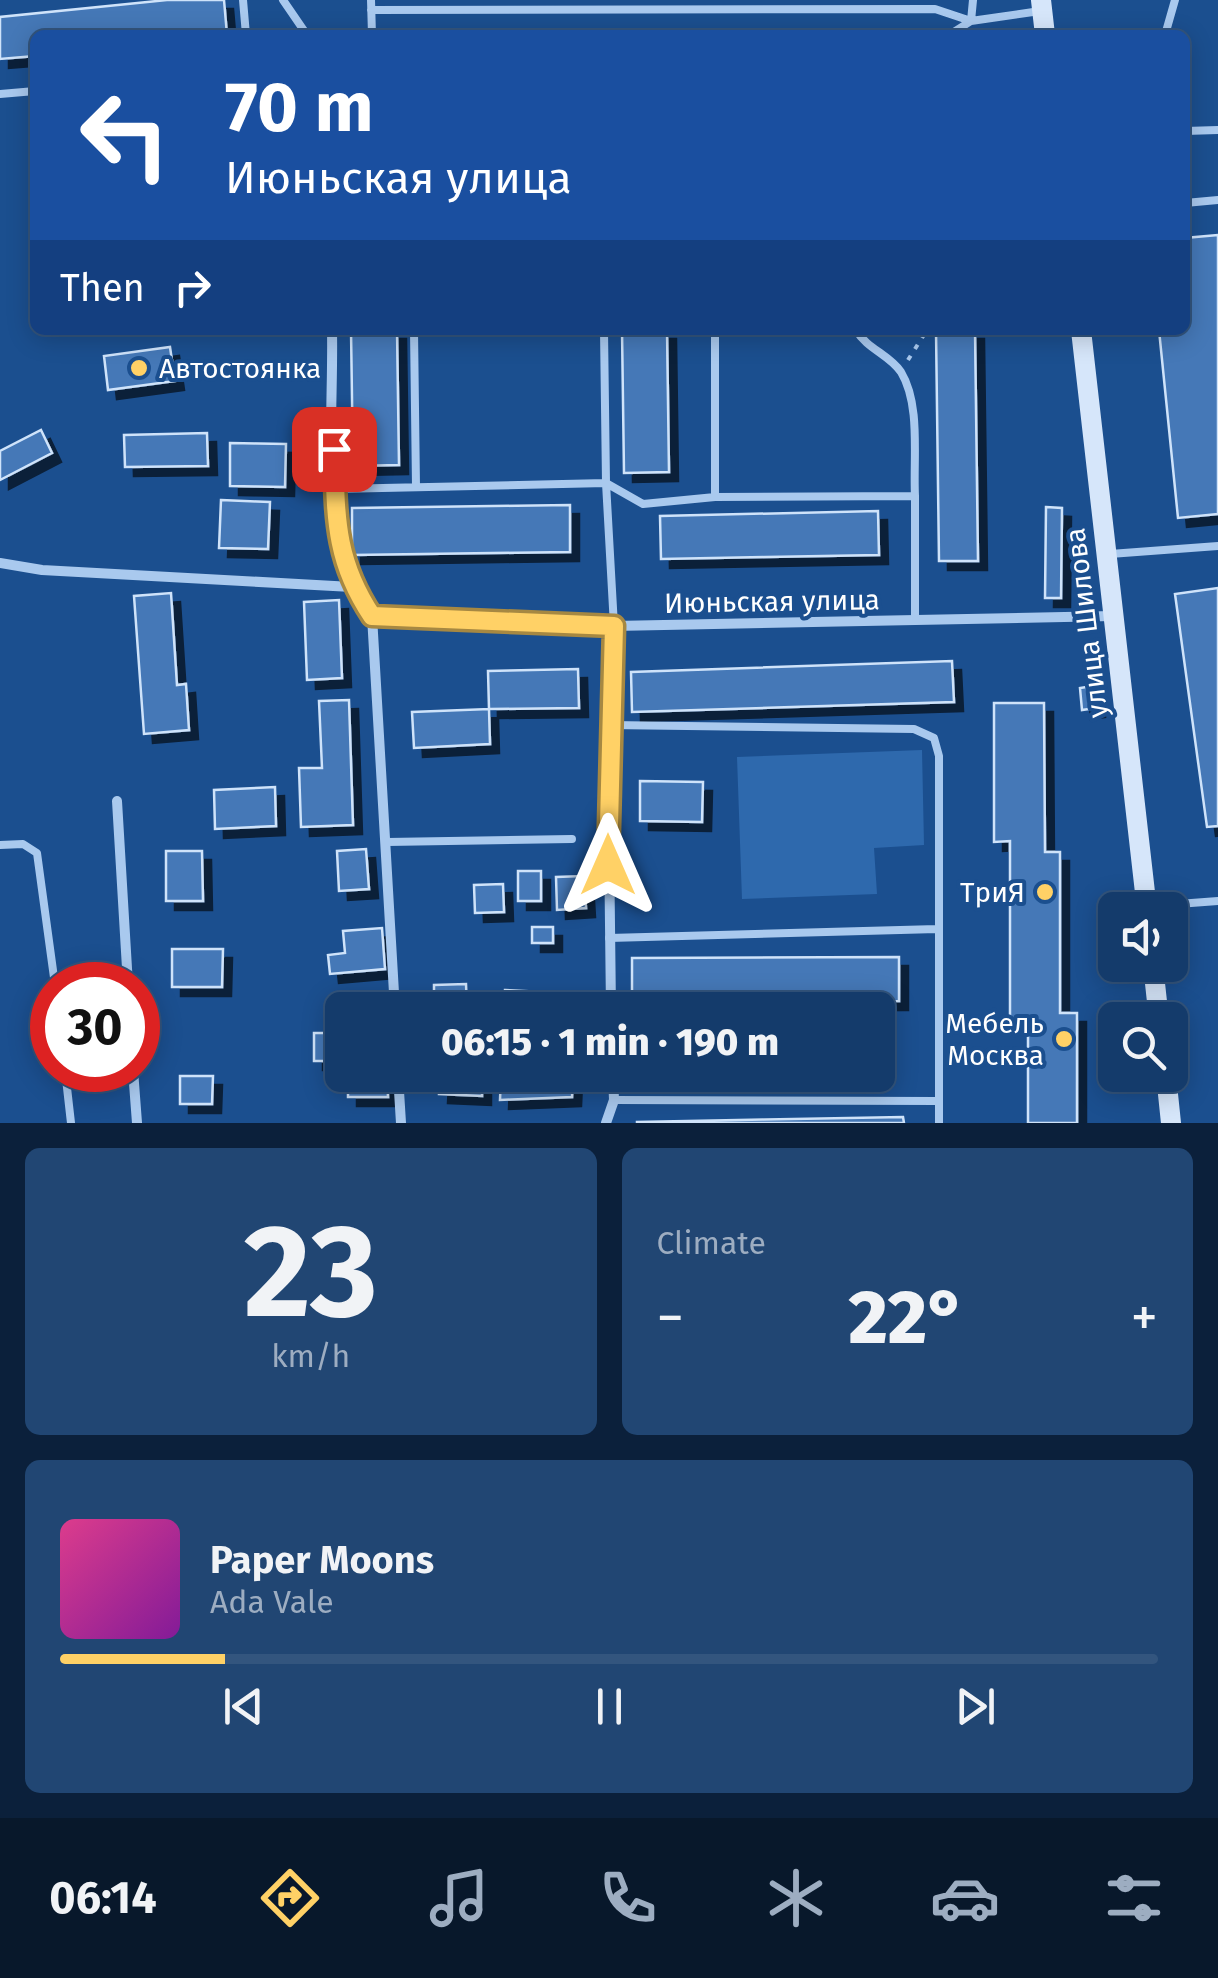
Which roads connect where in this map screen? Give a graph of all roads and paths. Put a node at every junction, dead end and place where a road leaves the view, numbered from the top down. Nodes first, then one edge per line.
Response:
1 (244, 0) edge
2 (283, 0) edge
3 (371, 0) edge
4 (973, 0) edge
5 (1175, 0) edge
6 (1040, 4) edge
7 (437, 5) edge
8 (764, 5) edge
9 (371, 10) junction
10 (971, 21) junction
11 (246, 30) edge
12 (304, 30) edge
13 (372, 30) edge
14 (957, 30) edge
15 (1044, 30) edge
16 (1166, 30) edge
17 (30, 91) edge
18 (0, 94) edge
19 (1218, 130) edge
20 (1190, 131) edge
21 (1218, 200) edge
22 (1190, 203) edge
23 (332, 335) edge
24 (414, 335) edge
25 (604, 335) edge
26 (715, 335) edge
27 (859, 335) edge
28 (924, 335) edge
29 (1082, 335) edge
30 (901, 372) junction
31 (606, 483) junction
32 (416, 487) junction
33 (336, 489) junction
34 (915, 496) junction
35 (716, 497) junction
36 (1218, 546) edge
37 (1106, 555) junction
38 (0, 564) edge
39 (352, 586) junction
40 (372, 616) junction
41 (1113, 616) junction
42 (915, 620) junction
43 (614, 626) junction
44 (609, 725) junction
45 (117, 801) dead end
46 (572, 840) dead end
47 (386, 842) junction
48 (0, 846) edge
49 (1144, 892) edge
50 (1218, 901) edge
51 (1188, 904) edge
52 (937, 929) junction
53 (609, 938) junction
54 (52, 962) edge
55 (127, 962) edge
56 (394, 992) edge
57 (610, 992) edge
58 (67, 1092) edge
59 (134, 1092) edge
60 (399, 1092) edge
61 (614, 1092) edge
62 (1168, 1092) edge
63 (614, 1100) junction
64 (938, 1101) junction
65 (71, 1123) edge
66 (136, 1123) edge
67 (401, 1123) edge
68 (606, 1123) edge
69 (940, 1123) edge
70 (1171, 1123) edge

1 - 11 lane
2 - 12 lane
3 - 9 lane
4 - 10 lane
5 - 16 lane
6 - 10 lane
6 - 15 main road
7 - 8 lane
7 - 9 lane
8 - 10 lane
9 - 13 lane
10 - 14 lane
17 - 18 lane
19 - 20 lane
21 - 22 lane
23 - 33 street
24 - 32 lane
25 - 31 lane
26 - 35 lane
27 - 30 lane
28 - 30 path
29 - 37 main road, улица Шилова
30 - 34 lane
31 - 32 lane
31 - 35 lane
31 - 43 lane
32 - 33 lane
33 - 39 street
34 - 35 lane
34 - 42 lane
36 - 37 lane
37 - 41 main road, улица Шилова
38 - 39 street
39 - 40 street
40 - 43 street, Июньская улица
40 - 47 street
41 - 42 street, Июньская улица
41 - 49 main road, улица Шилова
42 - 43 street, Июньская улица
43 - 44 street
44 - 52 lane
44 - 53 street
45 - 55 street
46 - 47 lane
47 - 56 street
48 - 54 lane
50 - 51 lane
52 - 53 lane
52 - 64 lane
53 - 57 street
58 - 65 lane
59 - 66 street
60 - 67 street
61 - 63 street
62 - 70 main road
63 - 64 lane
63 - 68 street
64 - 69 lane

